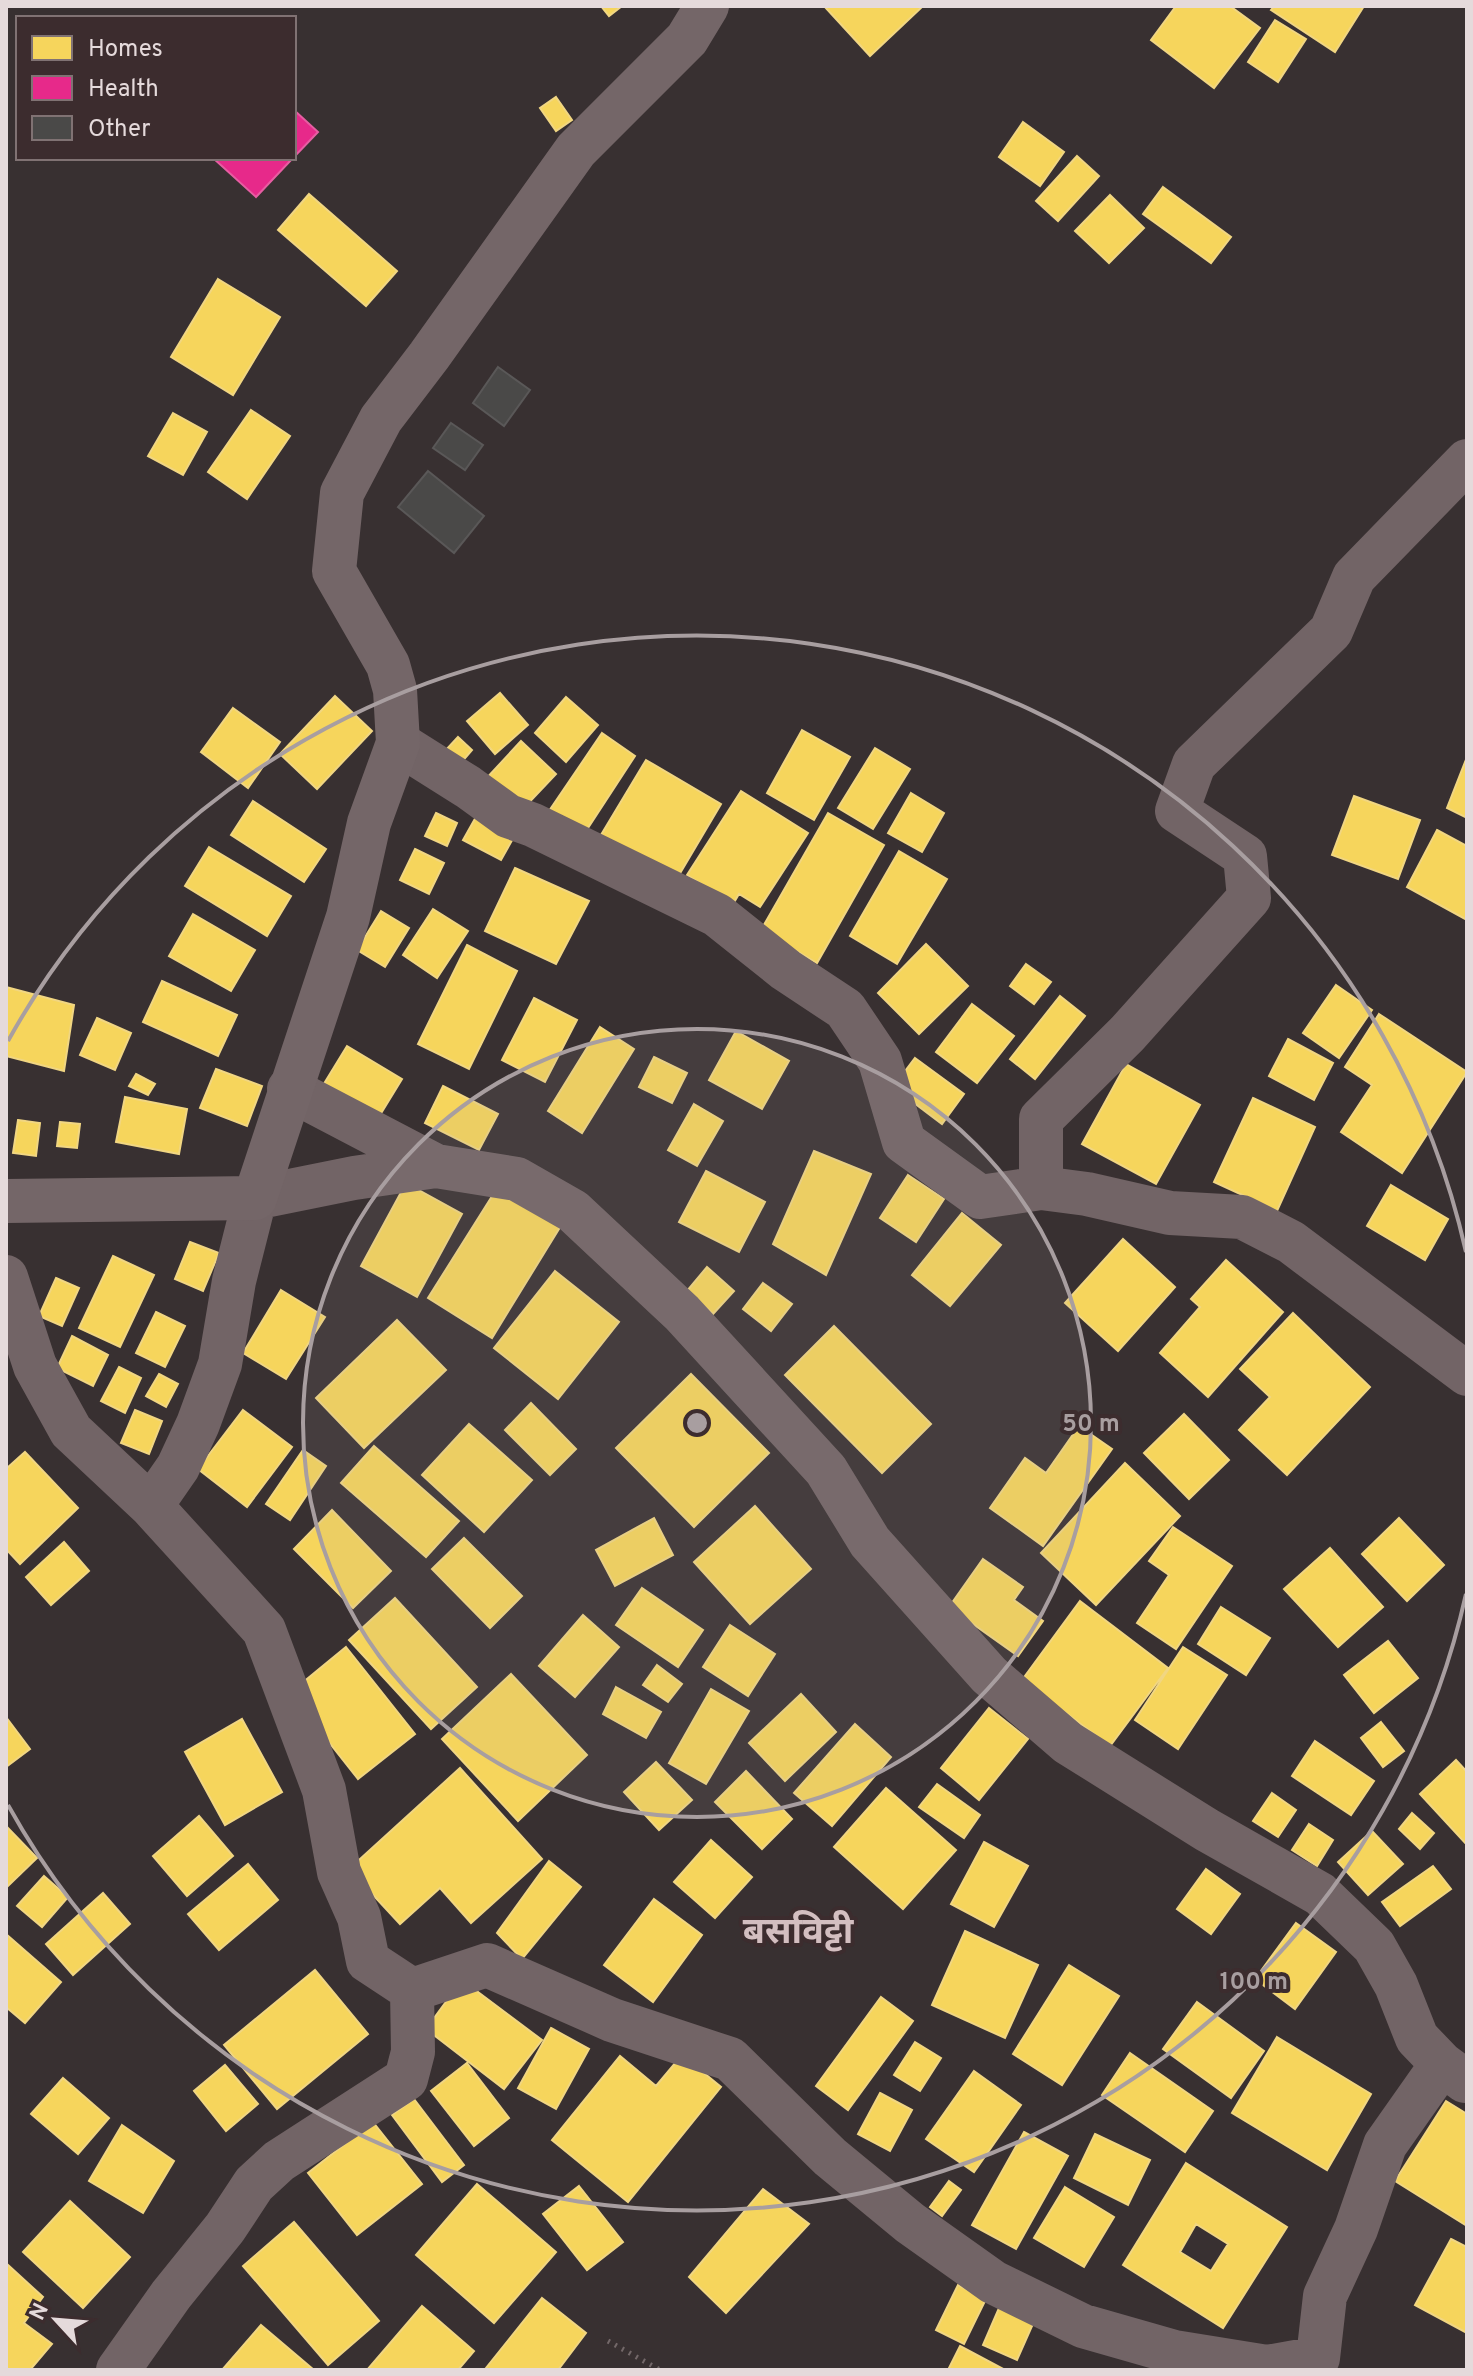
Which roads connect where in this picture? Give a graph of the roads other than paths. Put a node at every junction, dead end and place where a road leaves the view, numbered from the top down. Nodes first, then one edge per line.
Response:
1 (707, 6) edge
2 (1467, 461) edge
3 (398, 743) junction
4 (289, 1089) junction
5 (436, 1166) junction
6 (1041, 1188) junction
7 (255, 1198) junction
8 (6, 1201) edge
9 (6, 1277) edge
10 (1467, 1374) edge
11 (151, 1506) junction
12 (412, 1990) junction
13 (1455, 2073) edge
14 (118, 2370) edge

1 - 3 street
2 - 6 street
3 - 4 street
3 - 6 street
4 - 5 street
4 - 7 street
5 - 7 street
5 - 13 street
6 - 10 street
7 - 8 street
7 - 11 street
9 - 11 street
11 - 12 street
12 - 13 street
12 - 14 street

